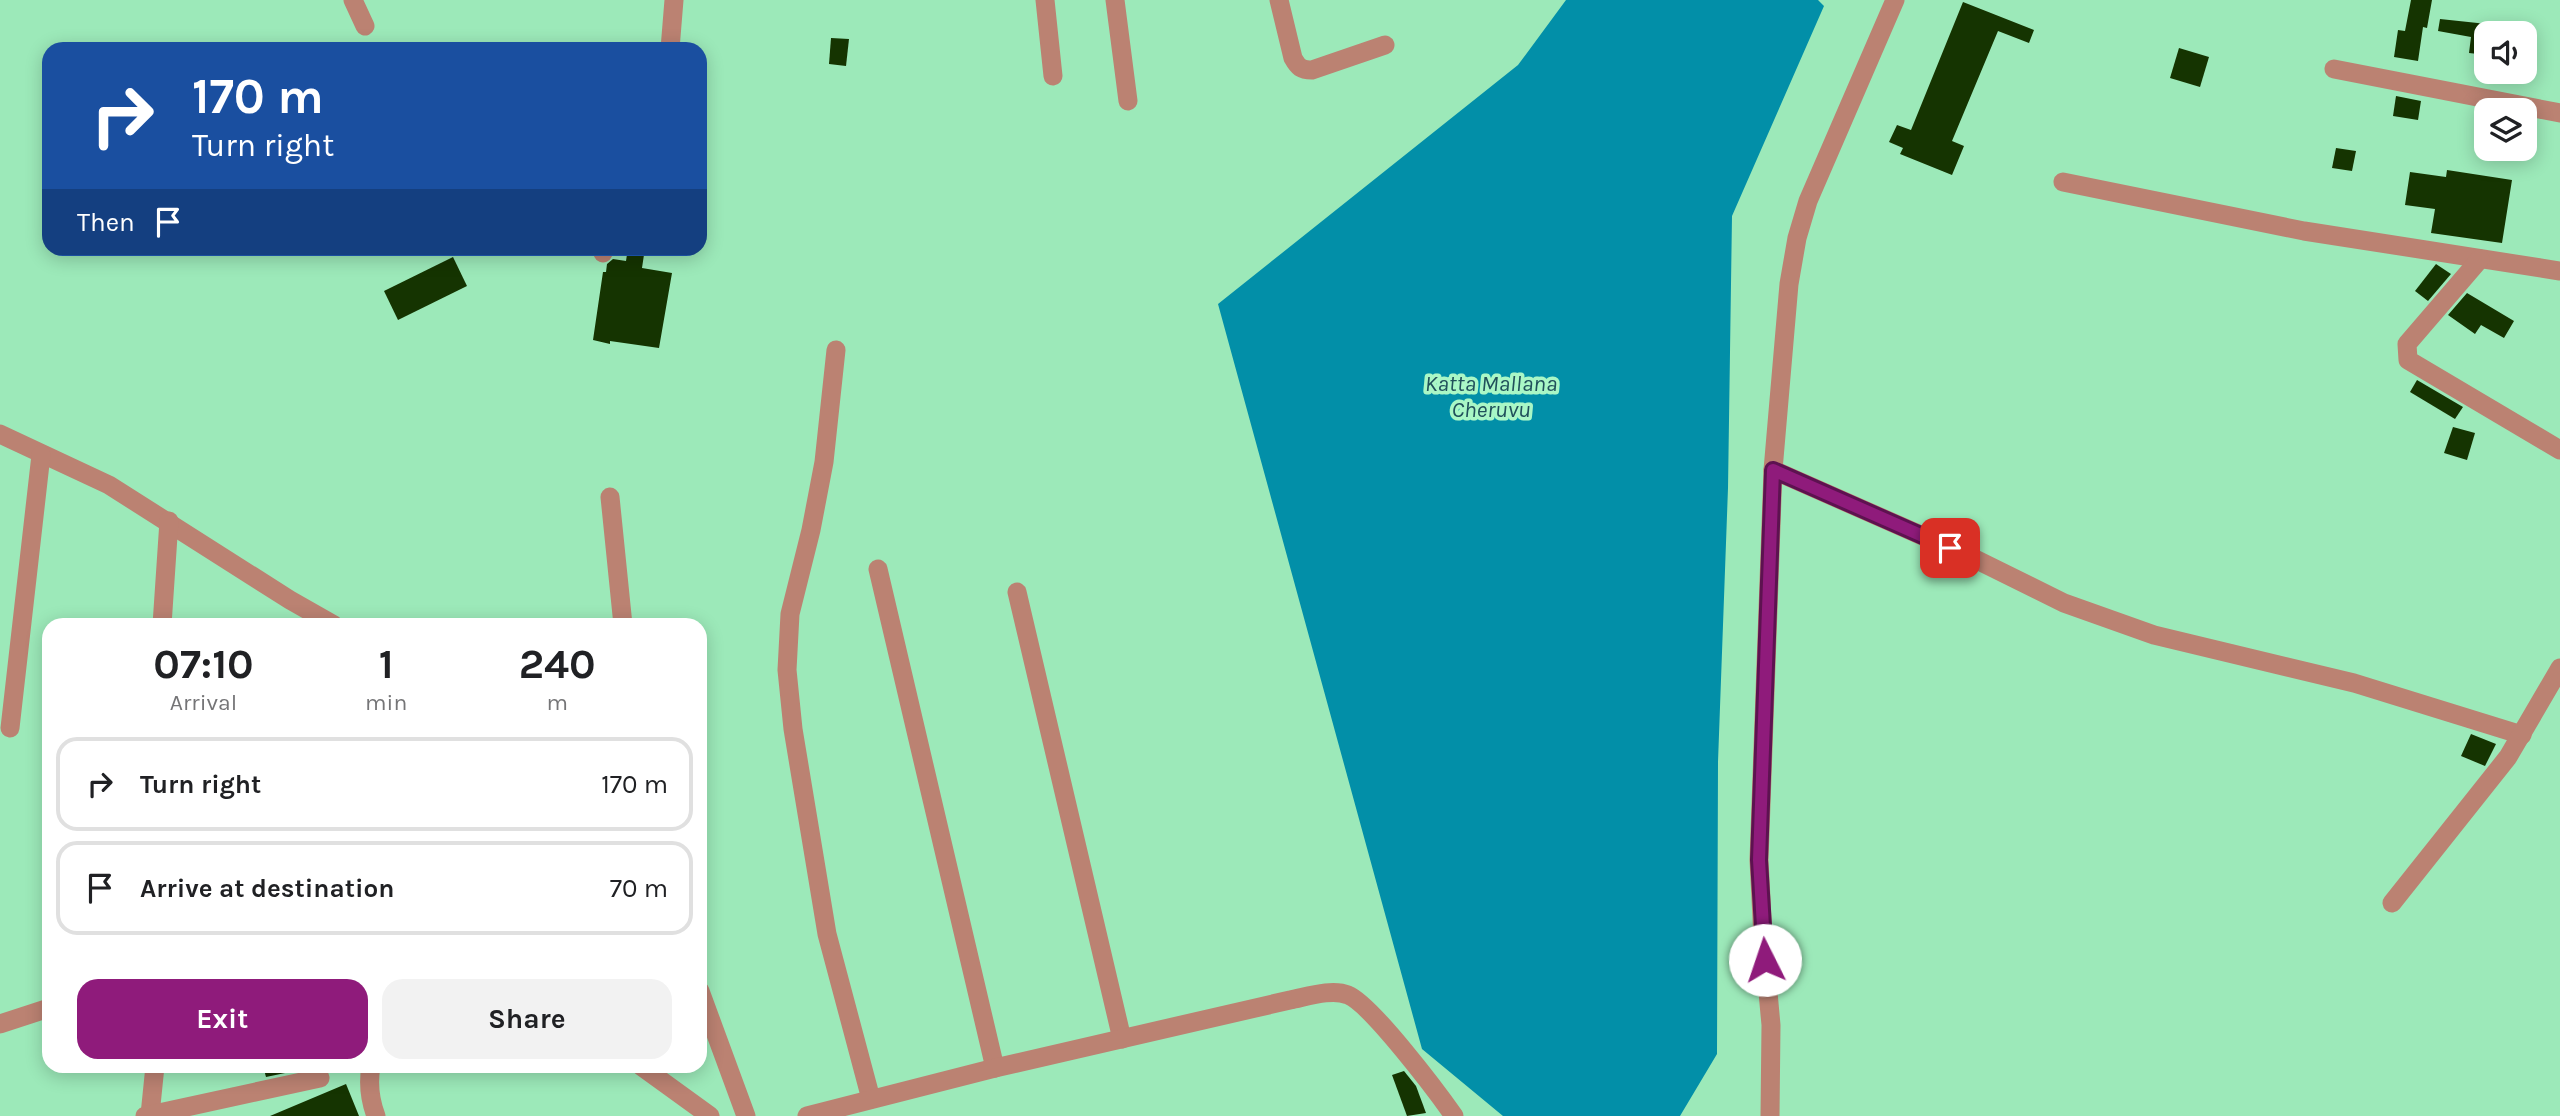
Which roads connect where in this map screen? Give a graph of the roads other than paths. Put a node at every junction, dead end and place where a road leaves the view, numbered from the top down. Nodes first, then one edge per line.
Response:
1 (353, 0) edge
2 (674, 0) edge
3 (1045, 0) edge
4 (1115, 0) edge
5 (1279, 0) edge
6 (1895, 0) edge
7 (365, 26) dead end
8 (671, 42) edge
9 (1385, 45) dead end
10 (2334, 69) dead end
11 (1053, 76) dead end
12 (1128, 102) dead end
13 (2560, 114) edge
14 (2063, 182) dead end
15 (2480, 259) junction
16 (2560, 271) edge
17 (836, 350) dead end
18 (0, 434) edge
19 (2560, 450) edge
20 (41, 455) junction
21 (1773, 470) junction
22 (610, 497) dead end
23 (169, 522) junction
24 (878, 569) dead end
25 (1017, 592) dead end
26 (162, 618) edge
27 (322, 618) edge
28 (622, 618) edge
29 (2560, 670) edge
30 (10, 728) dead end
31 (2522, 735) junction
32 (2392, 903) dead end
33 (42, 1010) edge
34 (707, 1010) edge
35 (0, 1024) edge
36 (1122, 1039) junction
37 (995, 1068) junction
38 (155, 1073) edge
39 (371, 1073) edge
40 (651, 1073) edge
41 (320, 1078) dead end
42 (871, 1099) junction
43 (148, 1115) edge
44 (376, 1116) edge
45 (710, 1116) edge
46 (746, 1116) edge
47 (807, 1116) edge
48 (1454, 1116) edge
49 (1770, 1116) edge

1 - 7 street
2 - 8 street
3 - 11 street
4 - 12 street
5 - 9 street
6 - 21 street
10 - 13 street
14 - 15 street
15 - 16 street
15 - 19 street
17 - 42 street
18 - 20 street
20 - 23 street
20 - 30 street
21 - 31 street
21 - 49 street
22 - 28 street
23 - 26 street
23 - 27 street
24 - 37 street
25 - 36 street
29 - 31 street
31 - 32 street
33 - 35 street
34 - 46 street
36 - 37 street
36 - 48 street
37 - 42 street
38 - 43 street
39 - 44 street
40 - 45 street
41 - 43 street
42 - 47 street

